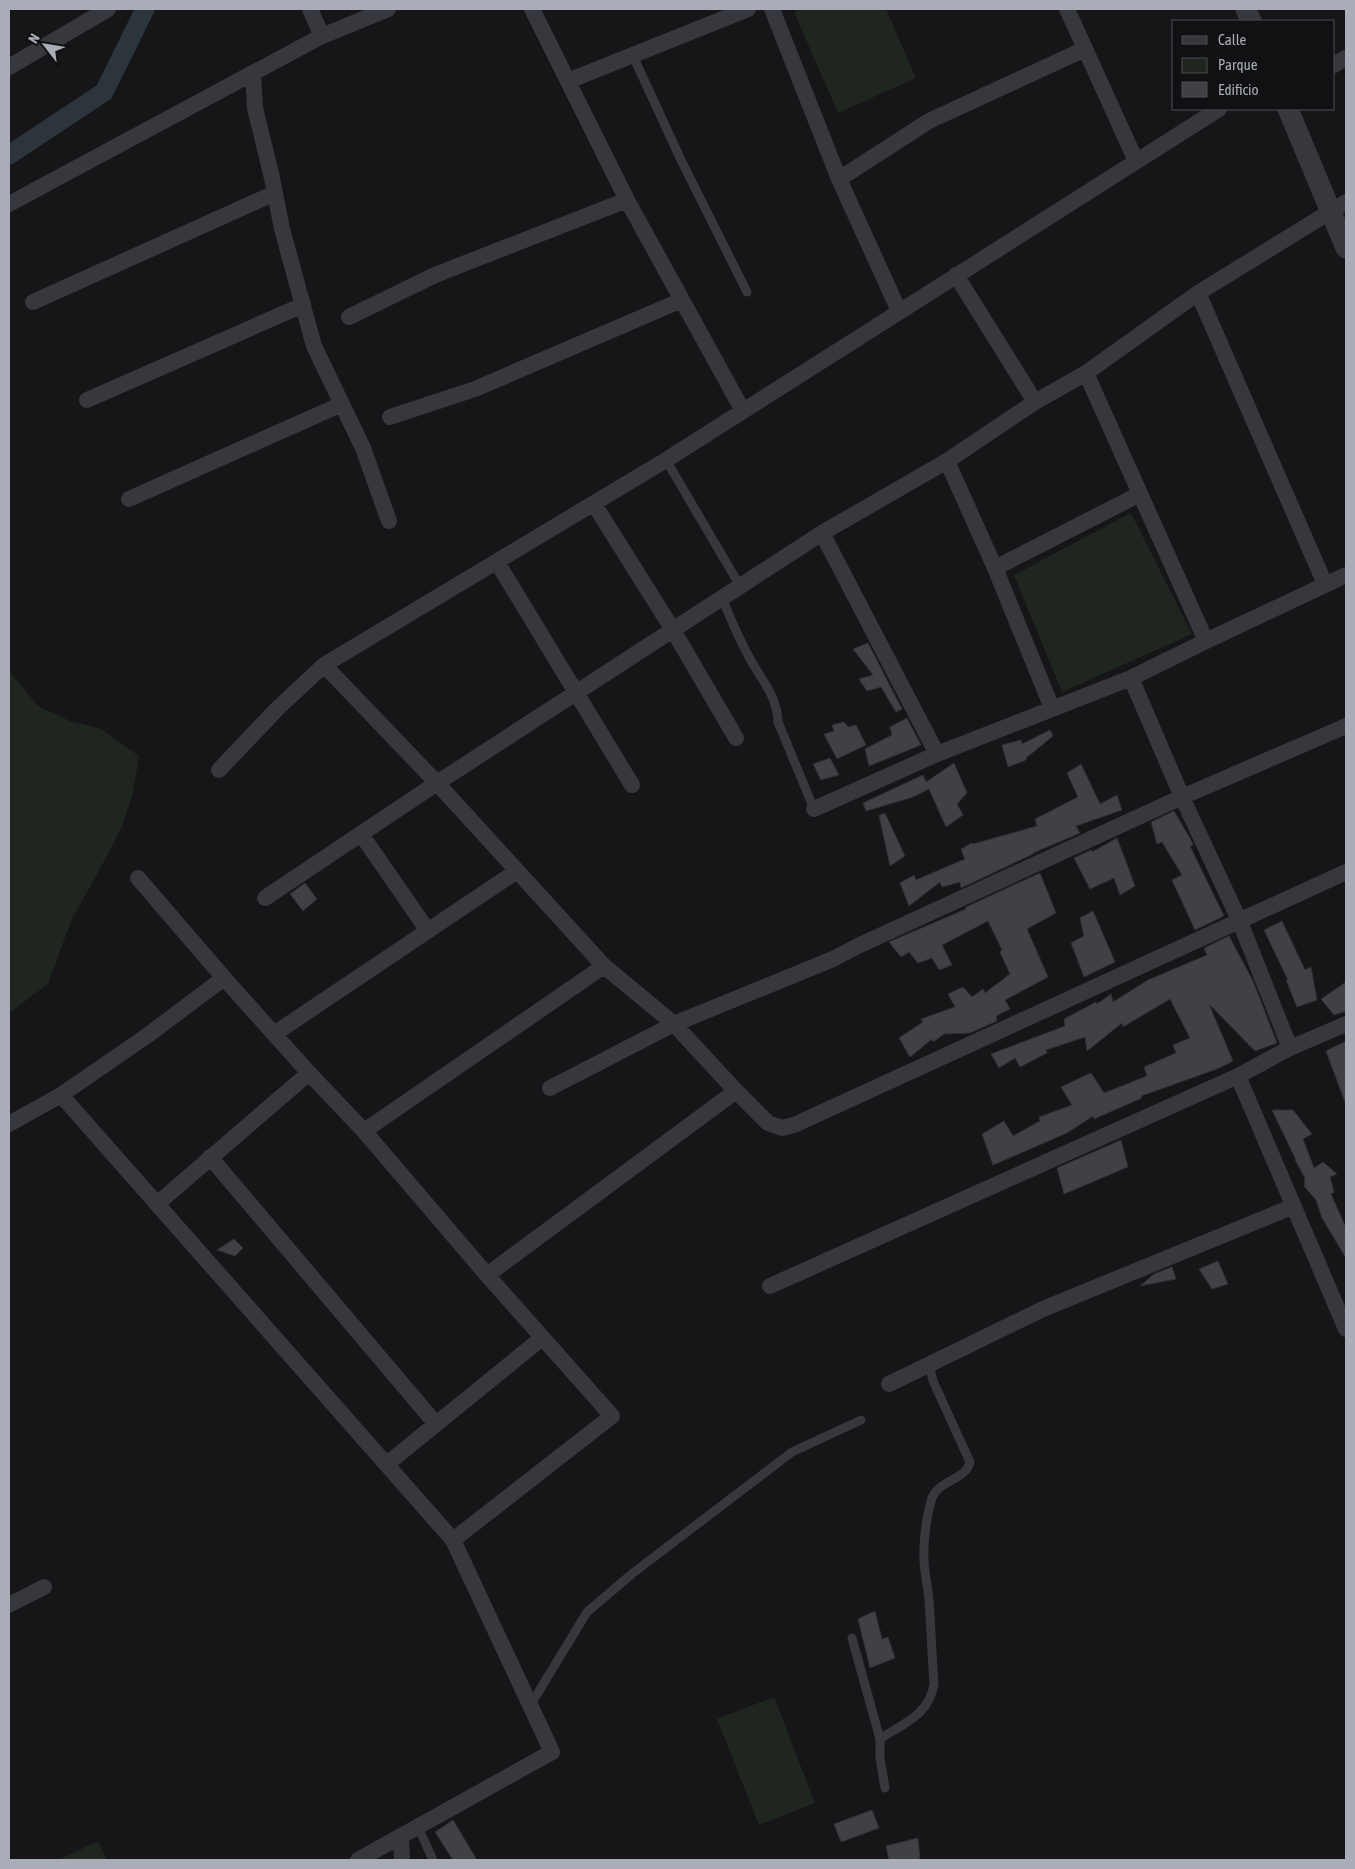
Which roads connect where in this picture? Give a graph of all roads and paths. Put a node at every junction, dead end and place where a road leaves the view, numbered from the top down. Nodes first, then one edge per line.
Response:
1 (108, 9) edge
2 (310, 9) edge
3 (388, 9) edge
4 (532, 9) edge
5 (748, 9) edge
6 (772, 9) edge
7 (1067, 9) edge
8 (322, 36) junction
9 (1085, 49) junction
10 (633, 56) junction
11 (1346, 58) edge
12 (1335, 64) edge
13 (9, 67) edge
14 (253, 73) junction
15 (568, 81) junction
16 (1217, 110) edge
17 (1289, 110) edge
18 (1136, 161) junction
19 (839, 179) junction
20 (275, 193) junction
21 (627, 200) junction
22 (9, 204) edge
23 (1339, 207) edge
24 (1346, 248) edge
25 (956, 275) junction
26 (747, 292) dead end
27 (1198, 293) junction
28 (682, 300) junction
29 (33, 302) dead end
30 (303, 304) junction
31 (899, 311) junction
32 (349, 317) dead end
33 (1086, 373) junction
34 (86, 400) dead end
35 (1035, 402) junction
36 (342, 404) junction
37 (743, 412) junction
38 (390, 417) dead end
39 (666, 460) junction
40 (947, 461) junction
41 (1140, 494) junction
42 (129, 499) dead end
43 (594, 504) junction
44 (389, 521) dead end
45 (822, 533) junction
46 (498, 562) junction
47 (995, 568) junction
48 (1346, 575) edge
49 (1325, 584) junction
50 (740, 586) junction
51 (722, 598) junction
52 (673, 630) junction
53 (1206, 640) junction
54 (324, 665) junction
55 (1131, 678) junction
56 (577, 692) junction
57 (1052, 708) junction
58 (1346, 726) edge
59 (736, 738) dead end
60 (938, 754) junction
61 (219, 770) dead end
62 (437, 783) junction
63 (632, 785) dead end
64 (1182, 797) junction
65 (814, 809) joint
66 (361, 834) junction
67 (517, 871) junction
68 (1346, 872) edge
69 (138, 878) dead end
70 (265, 898) dead end
71 (1240, 922) junction
72 (428, 931) junction
73 (604, 966) junction
74 (224, 978) junction
75 (674, 1024) junction
76 (1346, 1024) edge
77 (274, 1034) junction
78 (1290, 1048) junction
79 (309, 1073) junction
80 (1238, 1076) junction
81 (550, 1088) dead end
82 (736, 1091) junction
83 (61, 1095) junction
84 (9, 1124) edge
85 (364, 1131) junction
86 (210, 1157) junction
87 (157, 1204) junction
88 (1294, 1206) junction
89 (487, 1275) junction
90 (770, 1286) dead end
91 (1346, 1329) edge
92 (542, 1338) junction
93 (929, 1364) junction
94 (889, 1384) dead end
95 (861, 1420) dead end
96 (436, 1424) junction
97 (387, 1464) junction
98 (453, 1540) junction
99 (44, 1587) dead end
100 (9, 1604) edge
101 (852, 1638) dead end
102 (530, 1706) junction
103 (880, 1739) junction
104 (885, 1788) dead end
105 (418, 1827) junction
106 (401, 1837) junction
107 (358, 1860) edge
108 (402, 1860) edge
109 (432, 1860) edge

1 - 13 street
2 - 8 street
3 - 8 street
4 - 15 street
5 - 10 street
6 - 19 street
7 - 9 street
8 - 14 street
9 - 18 street
9 - 19 street
10 - 15 street
10 - 26 lane
11 - 12 street
14 - 20 street
14 - 22 street
15 - 21 street
16 - 18 street
17 - 23 street
18 - 25 street
19 - 31 street
20 - 29 street
20 - 30 street
21 - 28 street
21 - 32 street
23 - 24 street
23 - 27 street
25 - 31 street
25 - 35 street
27 - 33 street
27 - 49 street
28 - 37 street
28 - 38 street
30 - 34 street
30 - 36 street
31 - 37 street
33 - 35 street
33 - 41 street
35 - 40 street
36 - 42 street
36 - 44 street
37 - 39 street
39 - 43 street
39 - 50 lane
40 - 45 street
40 - 47 street
41 - 47 street
41 - 53 street
43 - 46 street
43 - 52 street
45 - 50 street
45 - 60 street
46 - 54 street
46 - 56 street
47 - 57 street
48 - 49 street
49 - 53 street
50 - 51 street
51 - 52 street
51 - 65 lane
52 - 56 street
52 - 59 street
53 - 55 street
54 - 61 street
54 - 62 street
55 - 57 street
55 - 64 street
56 - 62 street
56 - 63 street
57 - 60 street
58 - 64 street
60 - 65 street
62 - 66 street
62 - 67 street
64 - 71 street
64 - 75 street
66 - 70 street
66 - 72 street
67 - 72 street
67 - 73 street
68 - 71 street
69 - 74 street
71 - 78 street
71 - 82 street
72 - 77 street
73 - 75 street
73 - 85 street
74 - 77 street
74 - 83 street
75 - 81 street
75 - 82 street
76 - 78 street
77 - 79 street
78 - 80 street
79 - 85 street
79 - 86 street
80 - 88 street
80 - 90 street
82 - 89 street
83 - 84 street
83 - 87 street
85 - 89 street
86 - 87 street
86 - 96 street
87 - 97 street
88 - 91 street
88 - 93 street
89 - 92 street
92 - 96 street
92 - 98 street
93 - 94 street
93 - 103 lane
95 - 102 lane
96 - 97 street
97 - 98 street
98 - 102 street
99 - 100 street
101 - 103 lane
102 - 105 street
103 - 104 lane
105 - 106 street
105 - 109 lane
106 - 107 street
106 - 108 street

